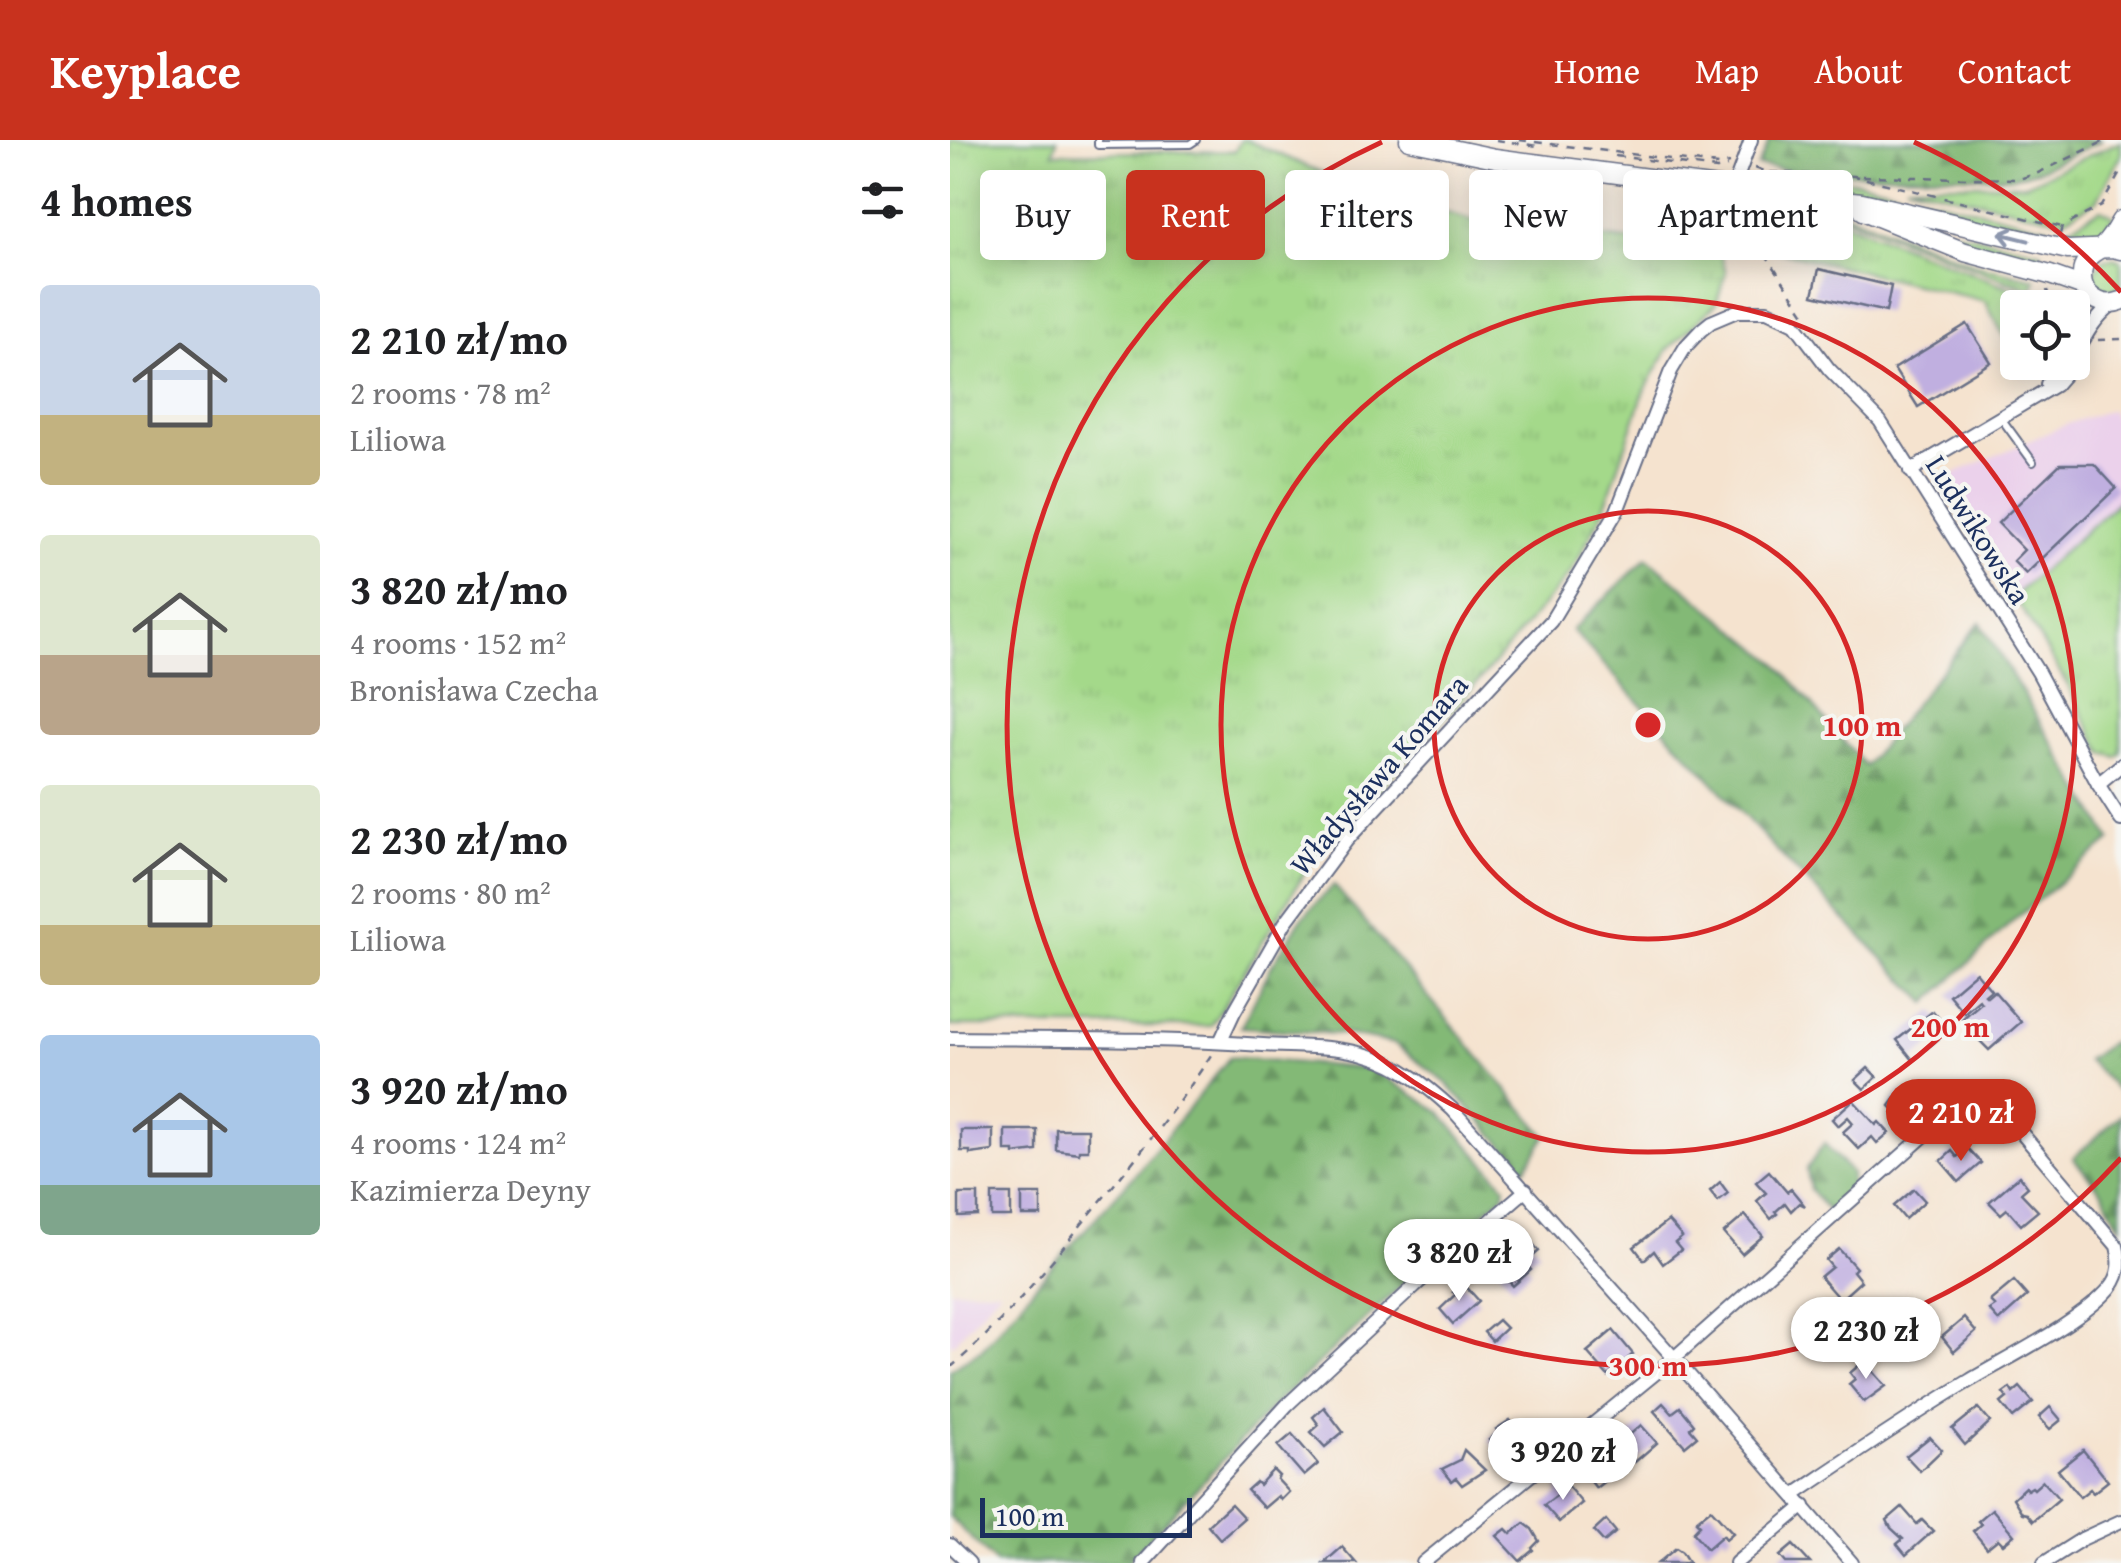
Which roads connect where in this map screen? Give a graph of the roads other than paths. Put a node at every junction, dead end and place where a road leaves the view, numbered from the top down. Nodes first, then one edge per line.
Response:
1 (1098, 140) edge
2 (1196, 140) edge
3 (1409, 140) edge
4 (1751, 140) edge
5 (1739, 170) edge
6 (1623, 175) edge
7 (1853, 201) edge
8 (1853, 207) edge
9 (2121, 220) edge
10 (2101, 248) junction
11 (2121, 250) edge
12 (2084, 287) junction
13 (2084, 290) edge
14 (2118, 304) edge
15 (1751, 310) joint
16 (2090, 326) edge
17 (2048, 380) edge
18 (2059, 380) edge
19 (2039, 394) junction
20 (2001, 418) junction
21 (2032, 462) dead end
22 (1910, 470) junction
23 (2121, 765) edge
24 (2098, 784) junction
25 (2121, 820) edge
26 (950, 1038) edge
27 (1220, 1042) junction
28 (1526, 1190) junction
29 (1674, 1358) junction
30 (1794, 1494) junction
31 (1804, 1506) junction
32 (2121, 1521) edge
33 (950, 1545) edge
34 (969, 1563) edge
35 (1143, 1563) edge
36 (1422, 1563) edge
37 (1736, 1563) edge
38 (1852, 1563) edge
39 (2044, 1563) edge

1 - 2 lane
3 - 6 street
4 - 5 street
10 -> 7 street
8 - 12 street
9 - 10 street
10 - 11 street
10 - 12 street
12 - 13 street
12 - 14 street
14 - 16 street
15 - 22 street, Ludwikowska
15 - 27 street, Władysława Komara
17 - 19 street
18 - 19 street
19 - 20 street
20 - 21 lane
20 - 22 street
22 - 24 street, Ludwikowska
23 - 24 street
24 - 25 street, Ludwikowska
26 - 27 street
27 - 28 street
28 - 29 street
28 - 35 street
29 - 30 street
29 - 30 street
29 - 36 street
30 - 31 street
31 - 37 street
31 - 38 street
32 - 39 street
33 - 34 street

